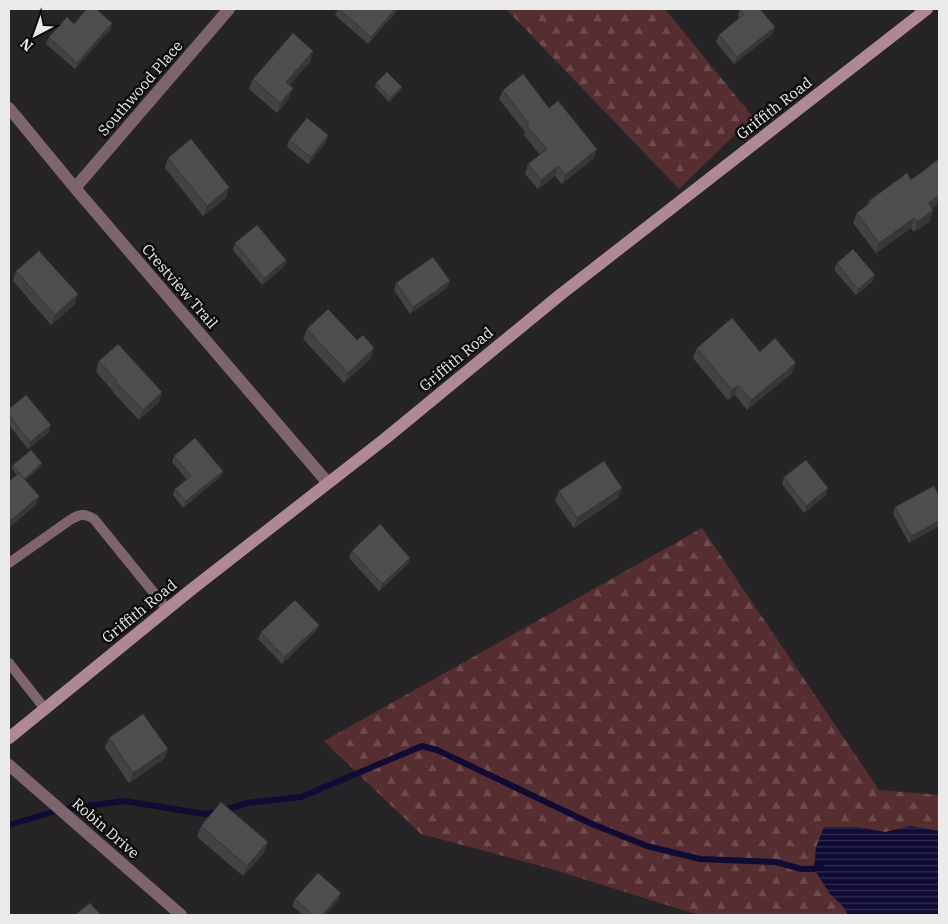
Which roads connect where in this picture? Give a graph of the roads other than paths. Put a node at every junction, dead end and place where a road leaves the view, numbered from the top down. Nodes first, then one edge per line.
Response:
1 (229, 9) edge
2 (927, 9) edge
3 (9, 108) edge
4 (75, 188) junction
5 (328, 483) junction
6 (9, 563) edge
7 (167, 609) junction
8 (9, 663) edge
9 (45, 709) junction
10 (9, 738) edge
11 (9, 765) edge
12 (181, 915) edge

1 - 4 street, Southwood Place
2 - 5 street, Griffith Road
3 - 4 street, Crestview Trail
4 - 5 street, Crestview Trail
5 - 7 street, Griffith Road
6 - 7 lane
7 - 9 street, Griffith Road
8 - 9 lane
9 - 10 street, Griffith Road
11 - 12 street, Robin Drive

